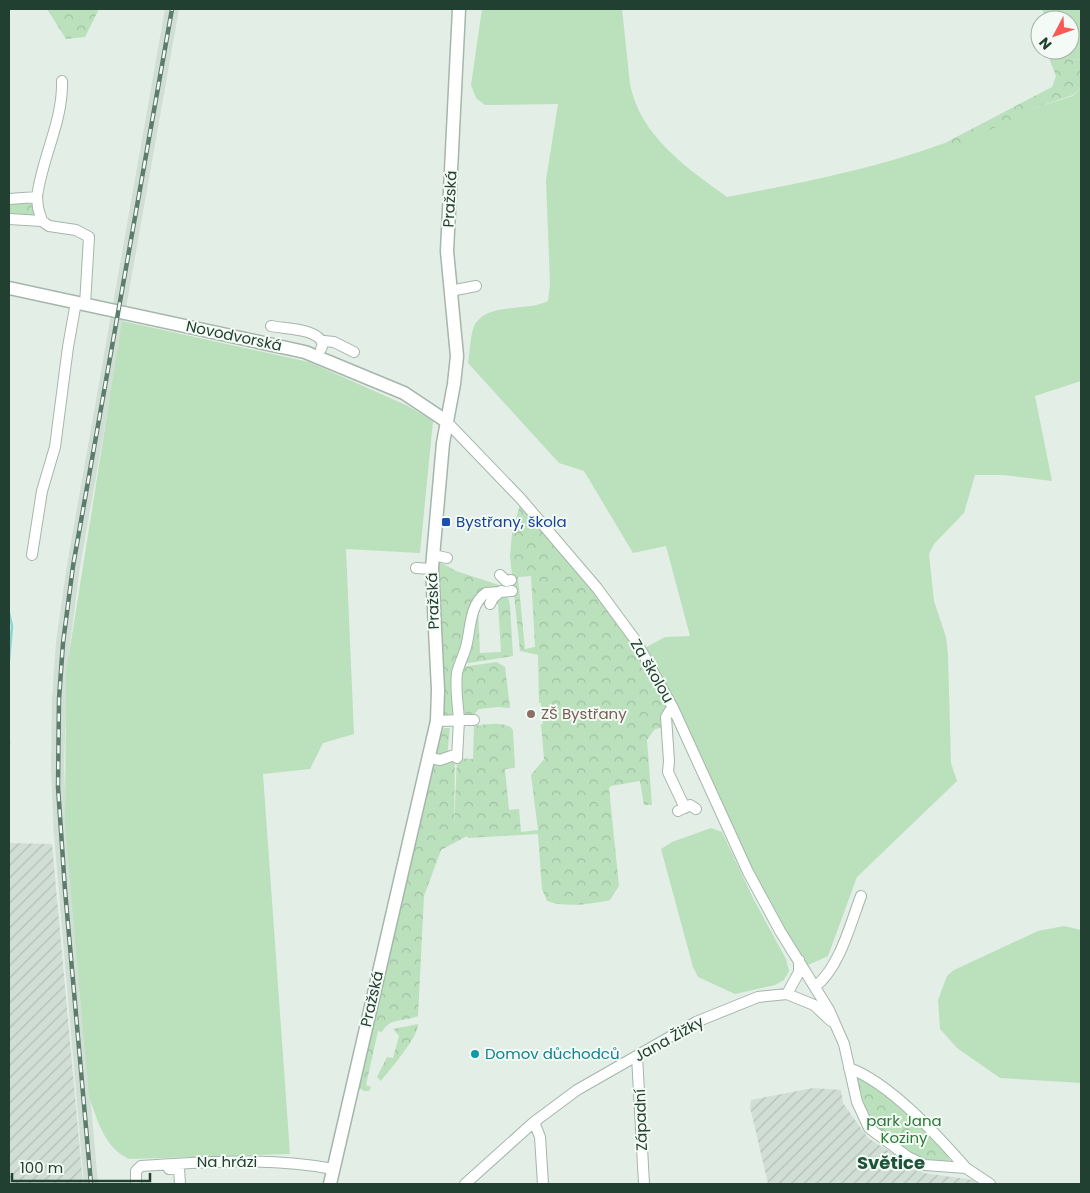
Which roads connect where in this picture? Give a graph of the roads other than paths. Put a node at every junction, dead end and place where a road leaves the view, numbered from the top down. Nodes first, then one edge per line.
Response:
1 (459, 9) edge
2 (62, 80) dead end
3 (37, 197) junction
4 (9, 199) edge
5 (9, 219) edge
6 (42, 221) junction
7 (476, 286) dead end
8 (9, 288) edge
9 (450, 291) junction
10 (81, 304) junction
11 (271, 326) dead end
12 (323, 344) junction
13 (354, 352) dead end
14 (319, 357) junction
15 (446, 421) junction
16 (32, 555) dead end
17 (433, 555) junction
18 (446, 558) dead end
19 (416, 568) dead end
20 (432, 569) junction
21 (500, 576) dead end
22 (511, 580) dead end
23 (490, 604) dead end
24 (674, 710) junction
25 (459, 720) junction
26 (474, 720) dead end
27 (437, 721) junction
28 (430, 758) junction
29 (696, 808) dead end
30 (861, 896) dead end
31 (799, 960) junction
32 (816, 986) junction
33 (787, 994) junction
34 (838, 1029) junction
35 (637, 1056) junction
36 (849, 1068) junction
37 (534, 1122) junction
38 (966, 1168) junction
39 (333, 1169) junction
40 (138, 1181) edge
41 (180, 1184) edge
42 (330, 1184) edge
43 (465, 1184) edge
44 (543, 1184) edge
45 (644, 1184) edge
46 (990, 1184) edge

1 - 9 street, Pražská
2 - 3 street
3 - 4 street
3 - 6 street
5 - 6 street
6 - 10 street
7 - 9 street
8 - 10 street, Novodvorská
9 - 15 street, Pražská
10 - 14 street, Novodvorská
10 - 16 street
11 - 12 street
12 - 13 street
12 - 14 street
14 - 15 street, Novodvorská
15 - 17 street, Pražská
15 - 24 street, Za školou
17 - 18 street
17 - 20 street, Pražská
19 - 20 street
20 - 27 street, Pražská
21 - 22 street
23 - 25 street
24 - 29 street
24 - 31 street, Za školou
25 - 26 street
25 - 27 street
25 - 28 street
27 - 28 street, Pražská
28 - 39 street, Pražská
30 - 32 street
31 - 32 street, Za školou
31 - 33 street
32 - 34 street, Za školou
33 - 34 street, Jana Žižky
33 - 35 street, Jana Žižky
34 - 36 street
35 - 37 street, Jana Žižky
35 - 45 street, Západní
36 - 38 street
36 - 38 street
37 - 43 street, Jana Žižky
37 - 44 street
38 - 46 street
39 - 40 street, Na hrázi
39 - 42 street, Pražská
40 - 41 street

